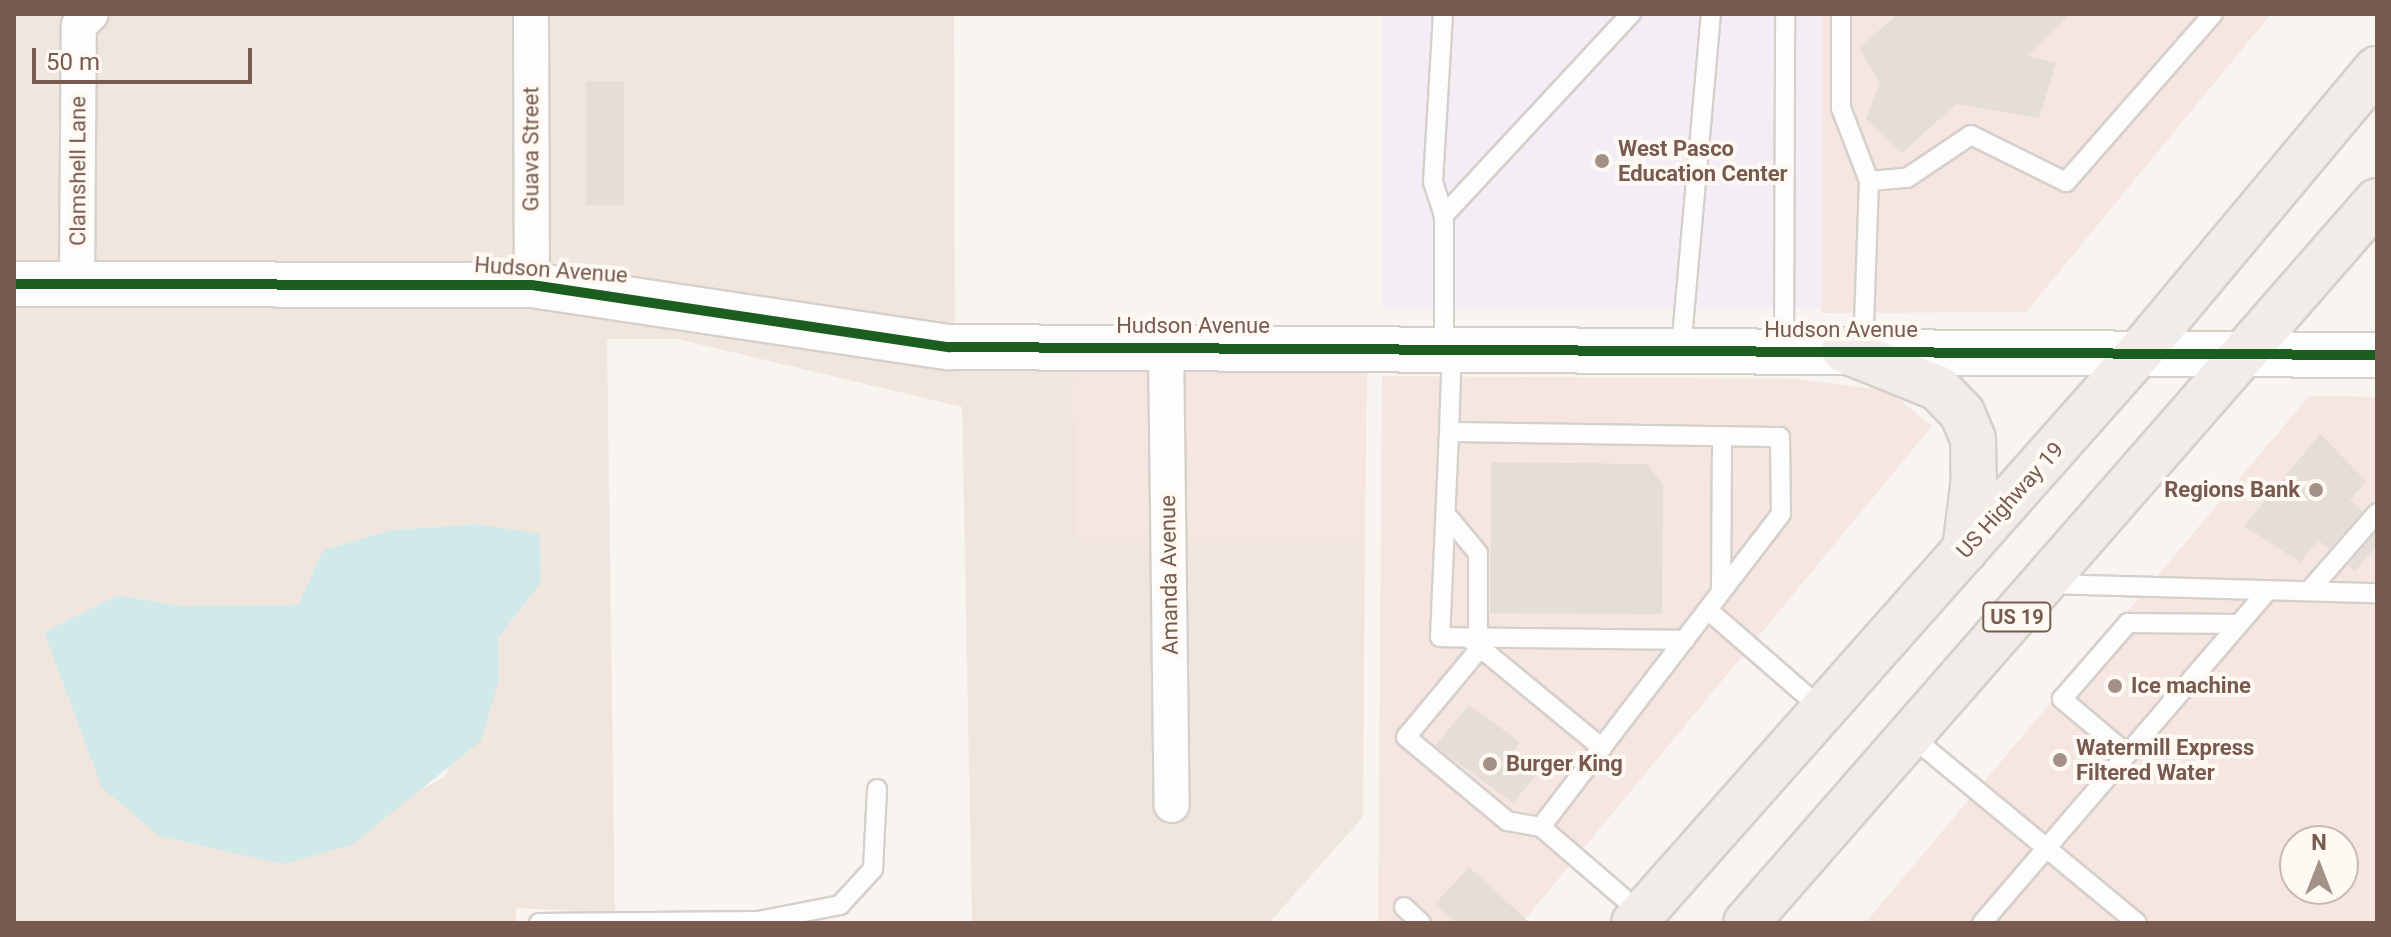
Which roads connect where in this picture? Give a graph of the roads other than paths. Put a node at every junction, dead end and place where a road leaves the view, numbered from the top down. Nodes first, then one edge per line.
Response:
1 (91, 14) edge
2 (531, 14) edge
3 (1443, 14) edge
4 (1631, 14) edge
5 (1711, 14) edge
6 (1785, 14) edge
7 (1841, 14) edge
8 (2189, 14) edge
9 (2213, 14) edge
10 (2194, 35) junction
11 (2377, 69) edge
12 (1869, 181) junction
13 (2377, 201) edge
14 (1444, 215) junction
15 (14, 284) edge
16 (77, 285) junction
17 (532, 285) junction
18 (1166, 345) junction
19 (1448, 347) junction
20 (1681, 349) junction
21 (1784, 349) junction
22 (1853, 350) junction
23 (2140, 352) junction
24 (2250, 353) junction
25 (2377, 355) edge
26 (1449, 432) junction
27 (1722, 436) junction
28 (2377, 513) edge
29 (1449, 518) junction
30 (1965, 550) junction
31 (2046, 584) junction
32 (2268, 590) junction
33 (2309, 591) junction
34 (1721, 592) junction
35 (2377, 593) edge
36 (1708, 610) junction
37 (2239, 624) junction
38 (1685, 640) junction
39 (1476, 641) junction
40 (1823, 710) junction
41 (1911, 736) junction
42 (1602, 748) junction
43 (2126, 753) junction
44 (877, 789) dead end
45 (1172, 805) dead end
46 (1541, 827) junction
47 (2046, 847) junction
48 (1404, 907) dead end
49 (1638, 918) edge
50 (736, 922) edge
51 (539, 923) edge
52 (1421, 923) edge
53 (1746, 923) edge
54 (1982, 923) edge
55 (2137, 923) edge

1 - 16 street, Clamshell Lane
2 - 17 street, Guava Street
3 - 14 lane
4 - 14 lane
5 - 20 lane
6 - 21 lane
7 - 12 lane
8 - 10 lane
9 - 10 lane
10 - 12 lane
11 - 23 highway, US Highway 19
12 - 22 lane
13 - 24 highway, US 19
14 - 19 lane
15 - 16 street, Hudson Avenue
16 - 17 street, Hudson Avenue
17 - 18 street, Hudson Avenue
18 - 19 street, Hudson Avenue
18 - 45 street, Amanda Avenue
19 - 20 street, Hudson Avenue
19 - 26 lane
20 - 21 street, Hudson Avenue
21 - 22 street, Hudson Avenue
22 - 23 street, Hudson Avenue
22 - 30 highway
23 - 24 street, Hudson Avenue
23 - 30 highway, US Highway 19
24 - 25 street, Hudson Avenue
24 - 31 highway, US 19
26 - 27 lane
26 - 29 lane
27 - 34 lane
27 - 34 lane
28 - 33 lane
29 - 39 lane
29 - 39 lane
30 - 40 highway, US Highway 19
31 - 32 lane
31 - 41 highway, US 19
32 - 33 lane
32 - 37 lane
33 - 35 lane
34 - 36 lane
36 - 38 lane
36 - 40 lane
37 - 43 lane
37 - 43 lane
38 - 39 lane
38 - 42 lane
39 - 42 lane
39 - 46 lane
40 - 49 highway, US Highway 19
41 - 47 lane
41 - 53 highway, US 19
42 - 46 lane
43 - 47 lane
44 - 50 lane
46 - 49 lane
47 - 54 lane
47 - 55 lane
48 - 52 lane
50 - 51 lane

